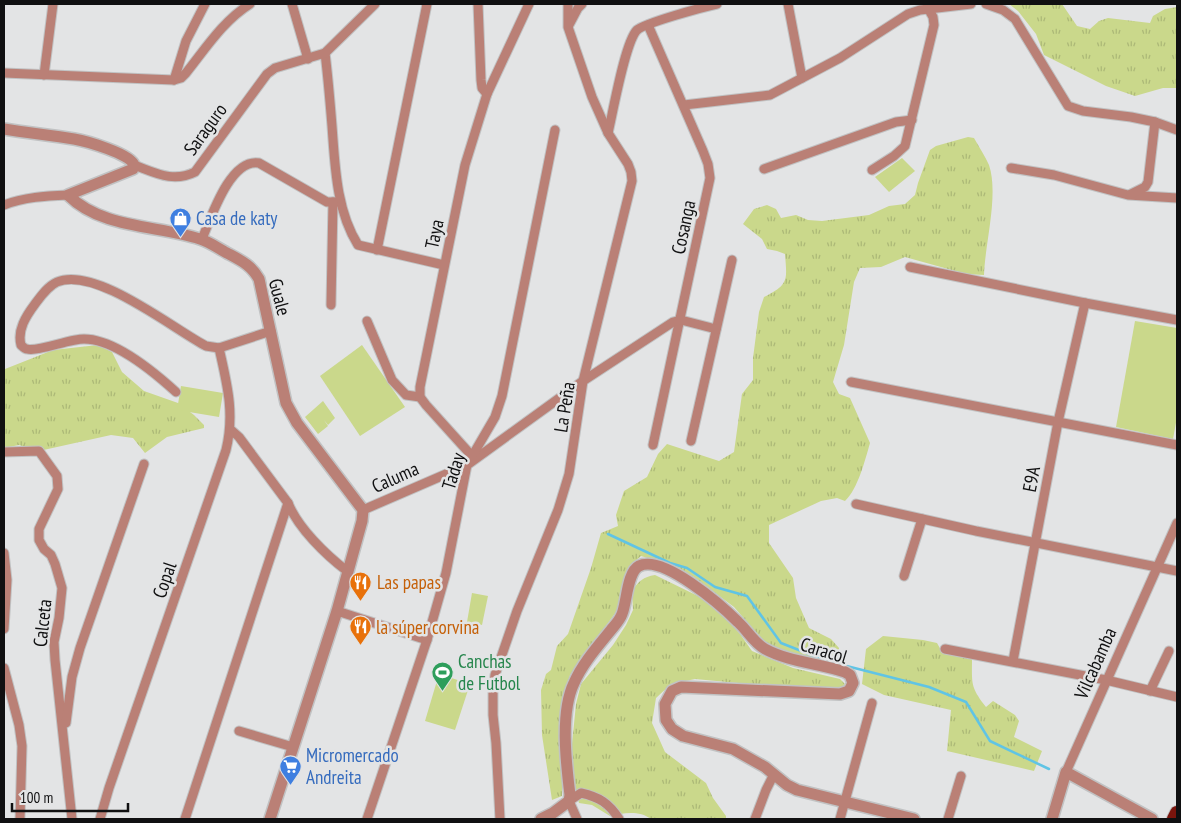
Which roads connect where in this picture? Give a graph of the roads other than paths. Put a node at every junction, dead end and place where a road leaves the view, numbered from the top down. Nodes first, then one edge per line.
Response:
1 (53, 4) edge
2 (205, 4) edge
3 (250, 4) edge
4 (292, 4) edge
5 (375, 4) edge
6 (427, 4) edge
7 (478, 4) edge
8 (529, 4) edge
9 (568, 4) edge
10 (582, 4) edge
11 (711, 4) edge
12 (788, 4) edge
13 (971, 4) edge
14 (986, 4) edge
15 (929, 10) junction
16 (648, 24) junction
17 (568, 27) junction
18 (325, 53) junction
19 (308, 59) junction
20 (4, 73) edge
21 (44, 75) junction
22 (802, 78) junction
23 (174, 80) junction
24 (487, 94) junction
25 (684, 105) junction
26 (912, 120) junction
27 (1155, 122) junction
28 (4, 129) edge
29 (555, 130) dead end
30 (1177, 130) edge
31 (608, 133) junction
32 (134, 165) junction
33 (1011, 168) dead end
34 (764, 169) dead end
35 (872, 170) dead end
36 (68, 195) junction
37 (1128, 195) junction
38 (1177, 198) edge
39 (337, 202) junction
40 (4, 205) edge
41 (202, 239) junction
42 (378, 250) junction
43 (732, 260) dead end
44 (444, 265) junction
45 (910, 267) dead end
46 (1085, 303) junction
47 (331, 305) dead end
48 (681, 320) junction
49 (1177, 320) edge
50 (367, 321) dead end
51 (716, 330) junction
52 (271, 331) junction
53 (218, 348) junction
54 (583, 381) junction
55 (851, 382) dead end
56 (176, 392) dead end
57 (420, 397) junction
58 (1058, 422) junction
59 (230, 428) junction
60 (691, 441) dead end
61 (1177, 445) edge
62 (653, 446) dead end
63 (4, 452) edge
64 (472, 456) junction
65 (144, 464) dead end
66 (467, 465) junction
67 (288, 503) junction
68 (856, 504) dead end
69 (363, 510) junction
70 (922, 519) junction
71 (1177, 523) edge
72 (1035, 544) junction
73 (4, 553) edge
74 (1157, 568) junction
75 (1177, 571) edge
76 (347, 572) junction
77 (904, 576) dead end
78 (337, 611) junction
79 (4, 629) edge
80 (427, 640) junction
81 (945, 649) dead end
82 (1169, 651) dead end
83 (1013, 661) junction
84 (4, 668) edge
85 (1106, 680) junction
86 (1150, 691) junction
87 (1177, 696) edge
88 (872, 703) dead end
89 (239, 731) dead end
90 (65, 743) junction
91 (293, 747) junction
92 (1066, 772) junction
93 (774, 774) junction
94 (960, 776) dead end
95 (569, 801) junction
96 (845, 802) junction
97 (1177, 813) edge
98 (20, 819) edge
99 (72, 819) edge
100 (100, 819) edge
101 (185, 819) edge
102 (270, 819) edge
103 (367, 819) edge
104 (500, 819) edge
105 (541, 819) edge
106 (577, 819) edge
107 (619, 819) edge
108 (755, 819) edge
109 (840, 819) edge
110 (914, 819) edge
111 (948, 819) edge
112 (1052, 819) edge
113 (1152, 819) edge
114 (1174, 819) edge

1 - 21 street
2 - 23 street
3 - 23 street
4 - 19 street
5 - 18 street, Saraguro
6 - 42 street
7 - 24 street
8 - 24 street, Taya
9 - 17 street, La Peña
10 - 17 street
11 - 16 street
12 - 22 street
13 - 15 street
14 - 27 street
15 - 22 street
15 - 26 street
16 - 25 street, Cosanga
16 - 31 street
17 - 31 street, La Peña
18 - 19 street, Saraguro
18 - 39 street
19 - 32 street, Saraguro
20 - 21 street
21 - 23 street
22 - 25 street
24 - 44 street, Taya
25 - 48 street, Cosanga
26 - 34 street
26 - 35 street
27 - 30 street
27 - 37 street
28 - 32 street, Saraguro
29 - 64 street, Taday
31 - 54 street, La Peña
32 - 36 street
33 - 37 street
36 - 40 street
36 - 41 street, Guale
37 - 38 street
39 - 41 street
39 - 42 street
39 - 47 street
41 - 52 street, Guale
42 - 44 street
43 - 51 street
44 - 57 street, Taya
45 - 46 street
46 - 49 street
46 - 58 street, E9A
48 - 51 street
48 - 54 street, Caluma
48 - 62 street, Cosanga
50 - 57 street
51 - 60 street
52 - 53 street
52 - 69 street, Guale
53 - 56 street
53 - 59 street, Copal
54 - 66 street, Caluma
54 - 104 street, La Peña
55 - 58 street
57 - 64 street
58 - 61 street
58 - 72 street, E9A
59 - 67 street
59 - 100 street, Copal
63 - 90 street, Calceta
64 - 66 street, Taday
65 - 90 street
66 - 69 street, Caluma
66 - 80 street, Taday
67 - 76 street
67 - 101 street
68 - 70 street
69 - 76 street, Caluma
70 - 72 street
70 - 77 street
71 - 74 street, Vilcabamba
72 - 74 street
72 - 83 street, E9A
73 - 79 street
74 - 75 street
74 - 85 street, Vilcabamba
76 - 78 street, Caluma
78 - 80 street
78 - 91 street, Caluma
80 - 103 street, Taday
81 - 83 street
82 - 86 street
83 - 85 street
84 - 98 street
85 - 86 street
85 - 92 street, Vilcabamba
86 - 87 street
88 - 96 street
89 - 91 street
90 - 99 street, Calceta
91 - 102 street, Caluma
92 - 112 street, Vilcabamba
92 - 113 street
93 - 95 street, Caracol
93 - 96 street, Caracol
93 - 108 street
94 - 111 street
95 - 105 street
95 - 106 street
95 - 107 street
96 - 109 street
96 - 110 street, Caracol
97 - 114 highway

